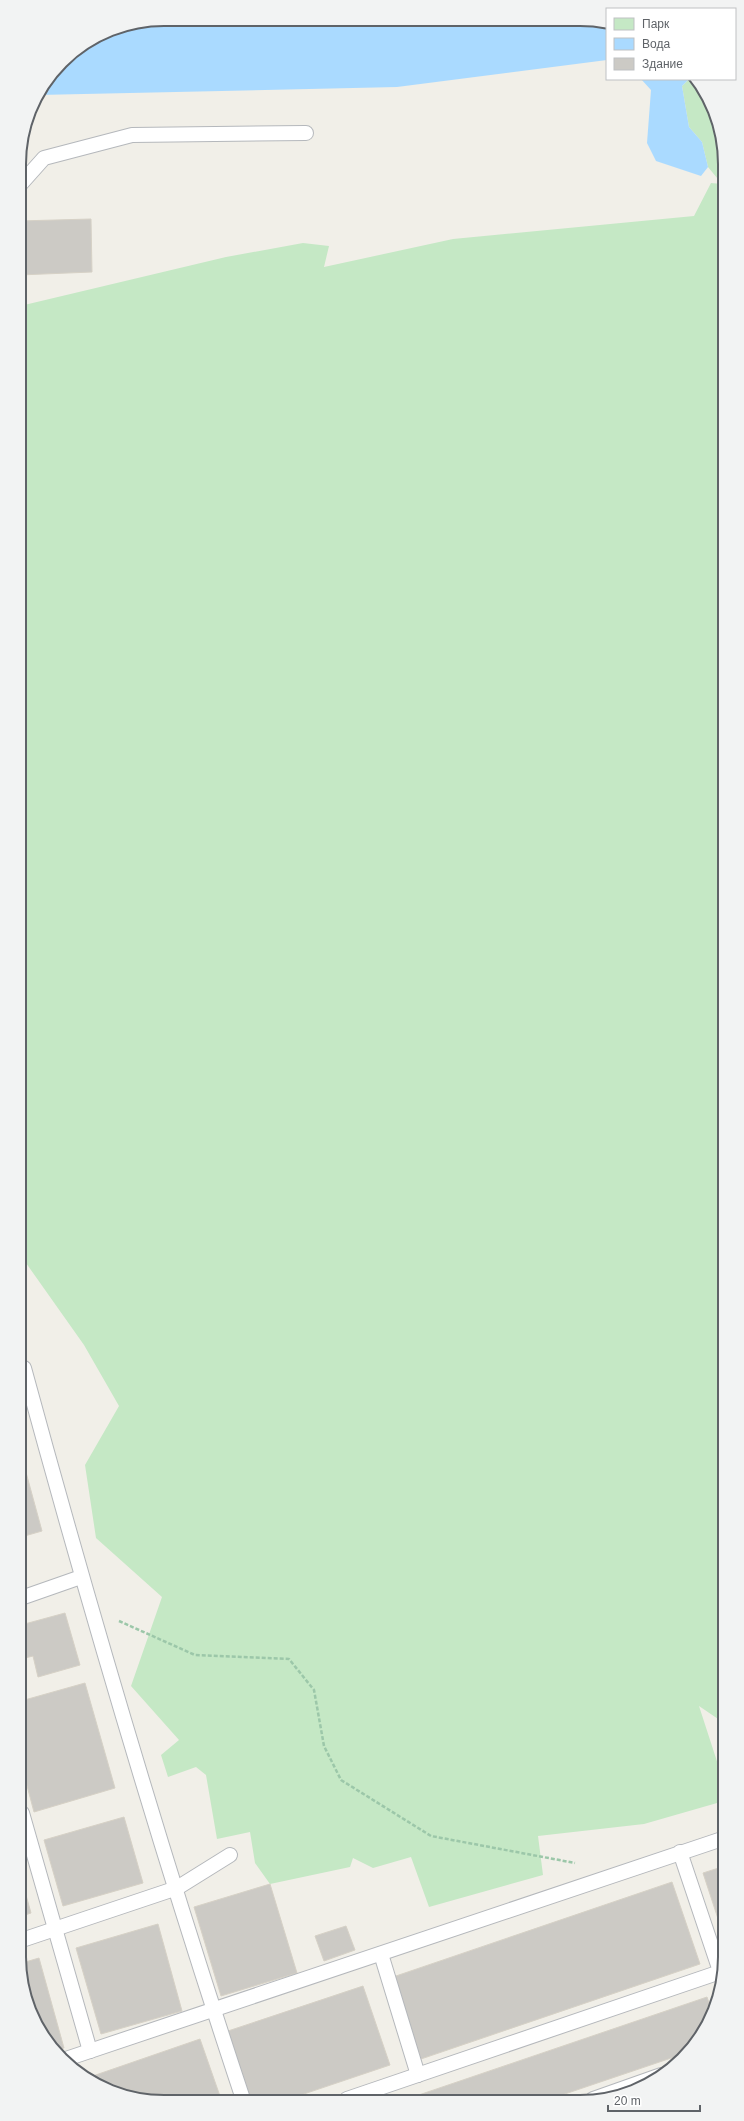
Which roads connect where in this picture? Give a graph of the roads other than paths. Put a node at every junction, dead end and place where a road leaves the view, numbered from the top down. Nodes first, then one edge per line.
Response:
1 (306, 133) dead end
2 (26, 178) edge
3 (26, 1375) edge
4 (81, 1576) junction
5 (26, 1596) edge
6 (26, 1827) edge
7 (718, 1840) edge
8 (680, 1852) junction
9 (230, 1855) dead end
10 (176, 1888) junction
11 (56, 1929) junction
12 (26, 1939) edge
13 (380, 1954) junction
14 (718, 1961) edge
15 (717, 1975) edge
16 (214, 2010) junction
17 (90, 2051) junction
18 (71, 2057) edge
19 (418, 2075) junction
20 (242, 2095) edge
21 (359, 2095) edge

1 - 2 lane
3 - 4 lane
4 - 5 lane
4 - 10 lane
6 - 11 lane
7 - 8 lane
8 - 13 lane
8 - 14 lane
9 - 10 lane
10 - 11 lane
10 - 16 lane
11 - 12 lane
11 - 17 lane
13 - 16 lane
13 - 19 lane
15 - 19 lane
16 - 17 lane
16 - 20 lane
17 - 18 lane
19 - 21 lane

